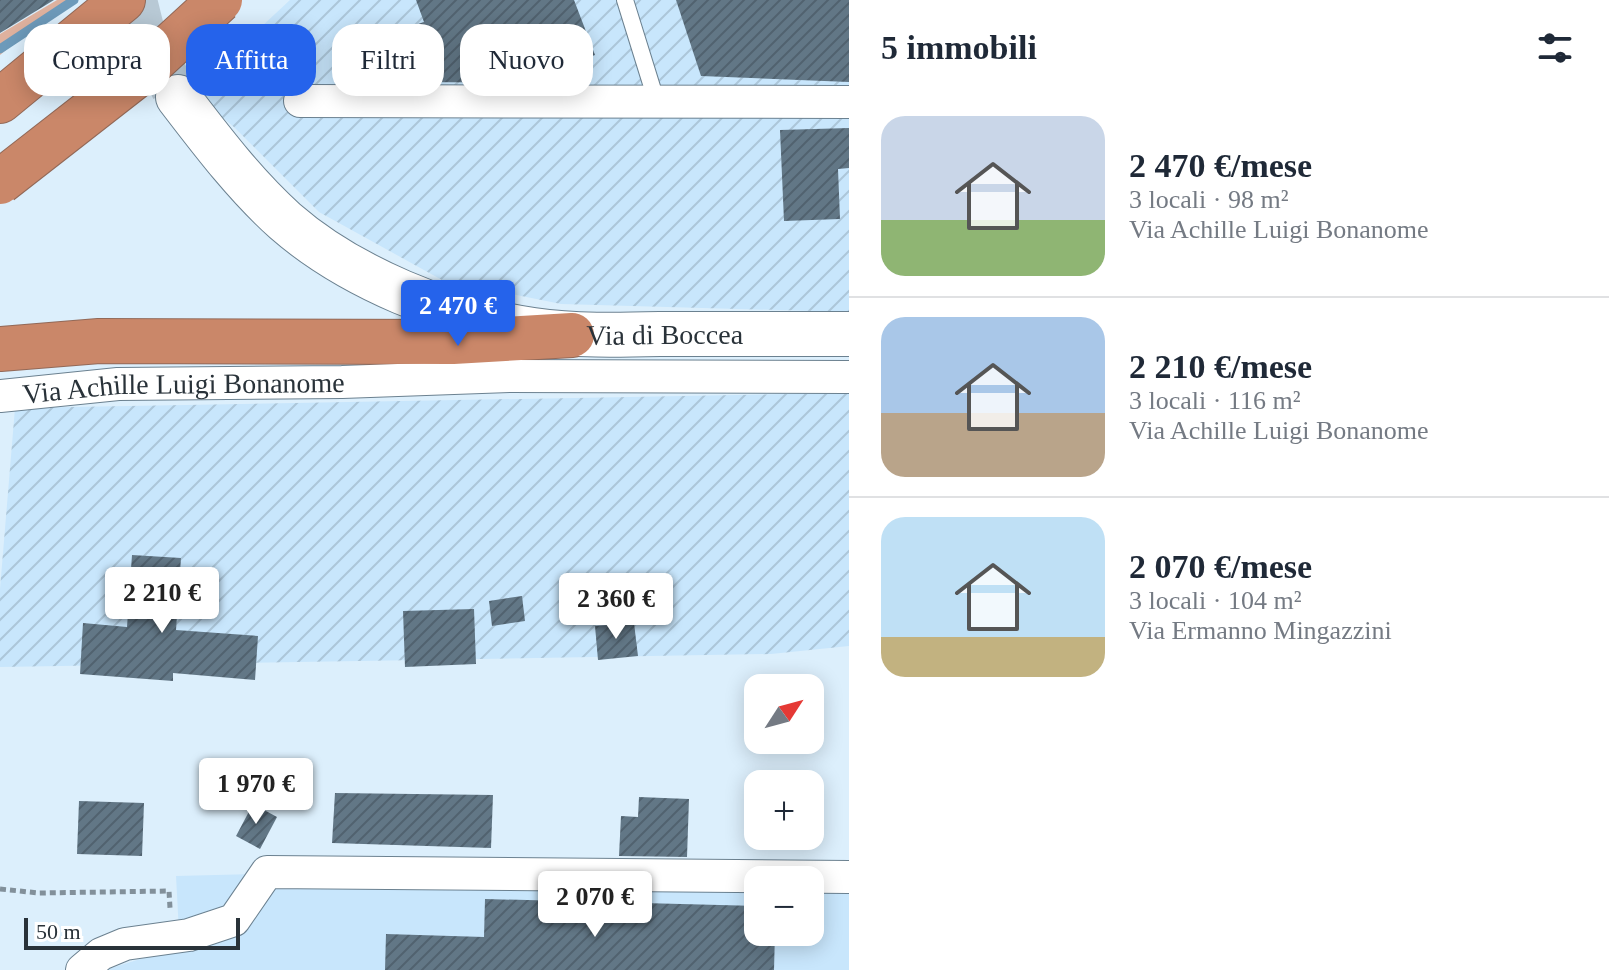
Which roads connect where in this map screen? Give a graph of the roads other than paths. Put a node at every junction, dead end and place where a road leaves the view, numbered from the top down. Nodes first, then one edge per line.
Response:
1 (123, 0) edge
2 (220, 0) edge
3 (625, 0) edge
4 (178, 97) tunnel mouth
5 (0, 101) edge
6 (300, 101) dead end
7 (849, 102) edge
8 (657, 103) junction
9 (0, 182) edge
10 (849, 334) edge
11 (572, 335) junction
12 (0, 349) edge
13 (849, 377) edge
14 (0, 396) edge
15 (849, 877) edge
16 (82, 970) edge

1 - 5 highway
2 - 9 highway, bridge
3 - 8 lane
4 - 11 main road, Via di Boccea
6 - 8 street
7 - 8 street
10 - 11 main road, Via di Boccea
11 - 12 highway
13 - 14 street, Via Achille Luigi Bonanome
15 - 16 street

